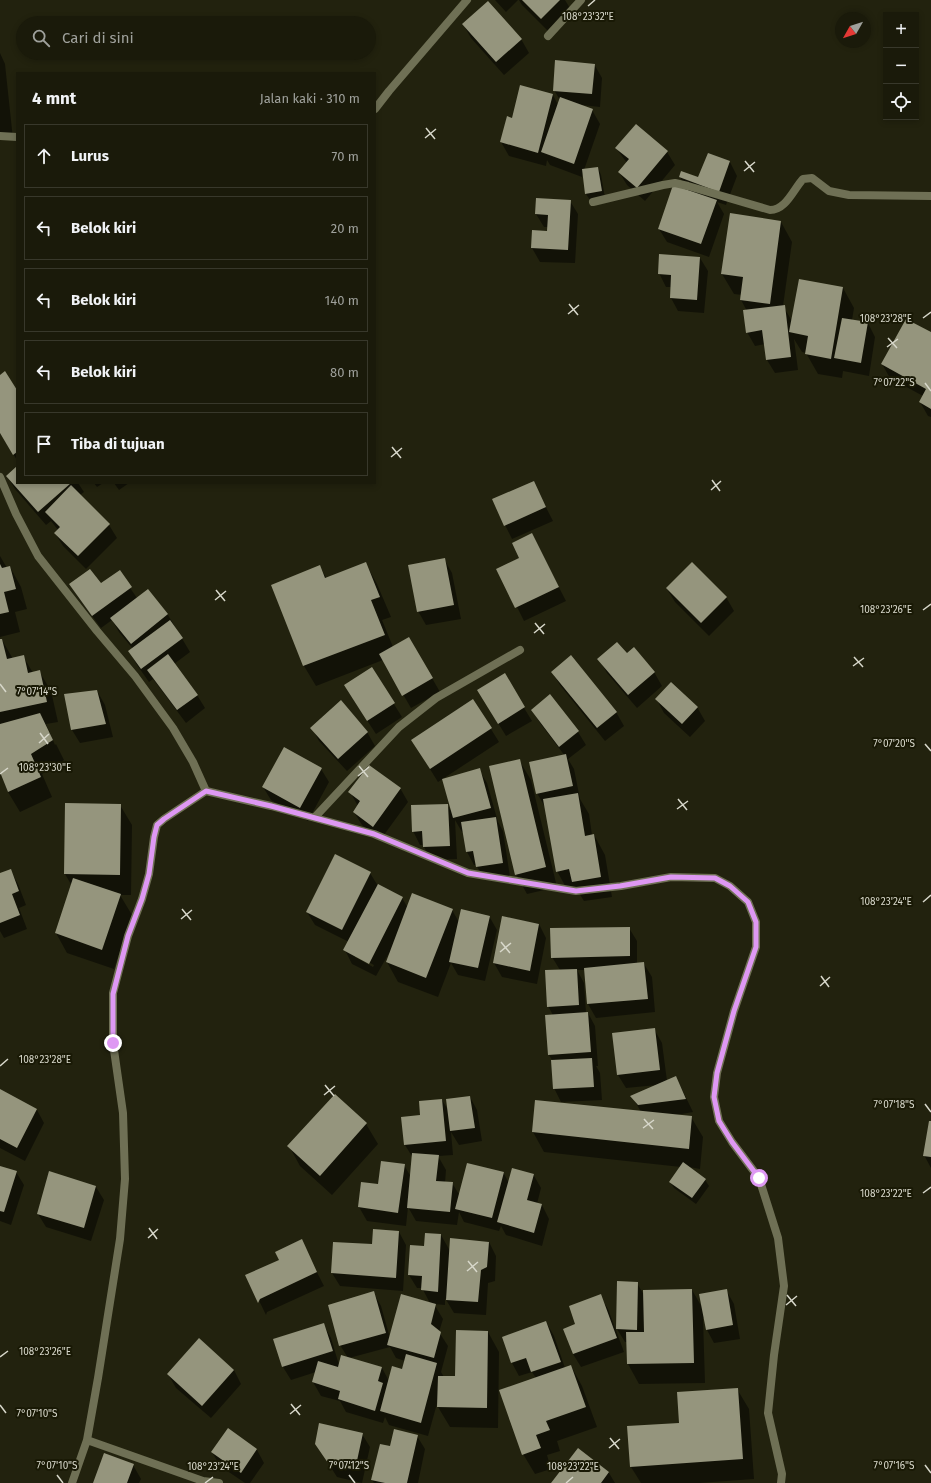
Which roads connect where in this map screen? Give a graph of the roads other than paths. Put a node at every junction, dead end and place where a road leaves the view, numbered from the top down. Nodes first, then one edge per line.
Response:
1 (467, 0) edge
2 (581, 0) edge
3 (548, 36) dead end
4 (376, 108) edge
5 (0, 136) edge
6 (16, 137) edge
7 (931, 196) edge
8 (593, 202) dead end
9 (0, 477) edge
10 (520, 650) dead end
11 (206, 791) junction
12 (315, 817) junction
13 (87, 1440) junction
14 (72, 1483) edge
15 (219, 1483) edge
16 (781, 1483) edge

1 - 4 street
2 - 3 street
5 - 6 street
7 - 8 street
9 - 11 street
10 - 12 street
11 - 12 street
11 - 13 street
12 - 16 street
13 - 14 street
13 - 15 street

